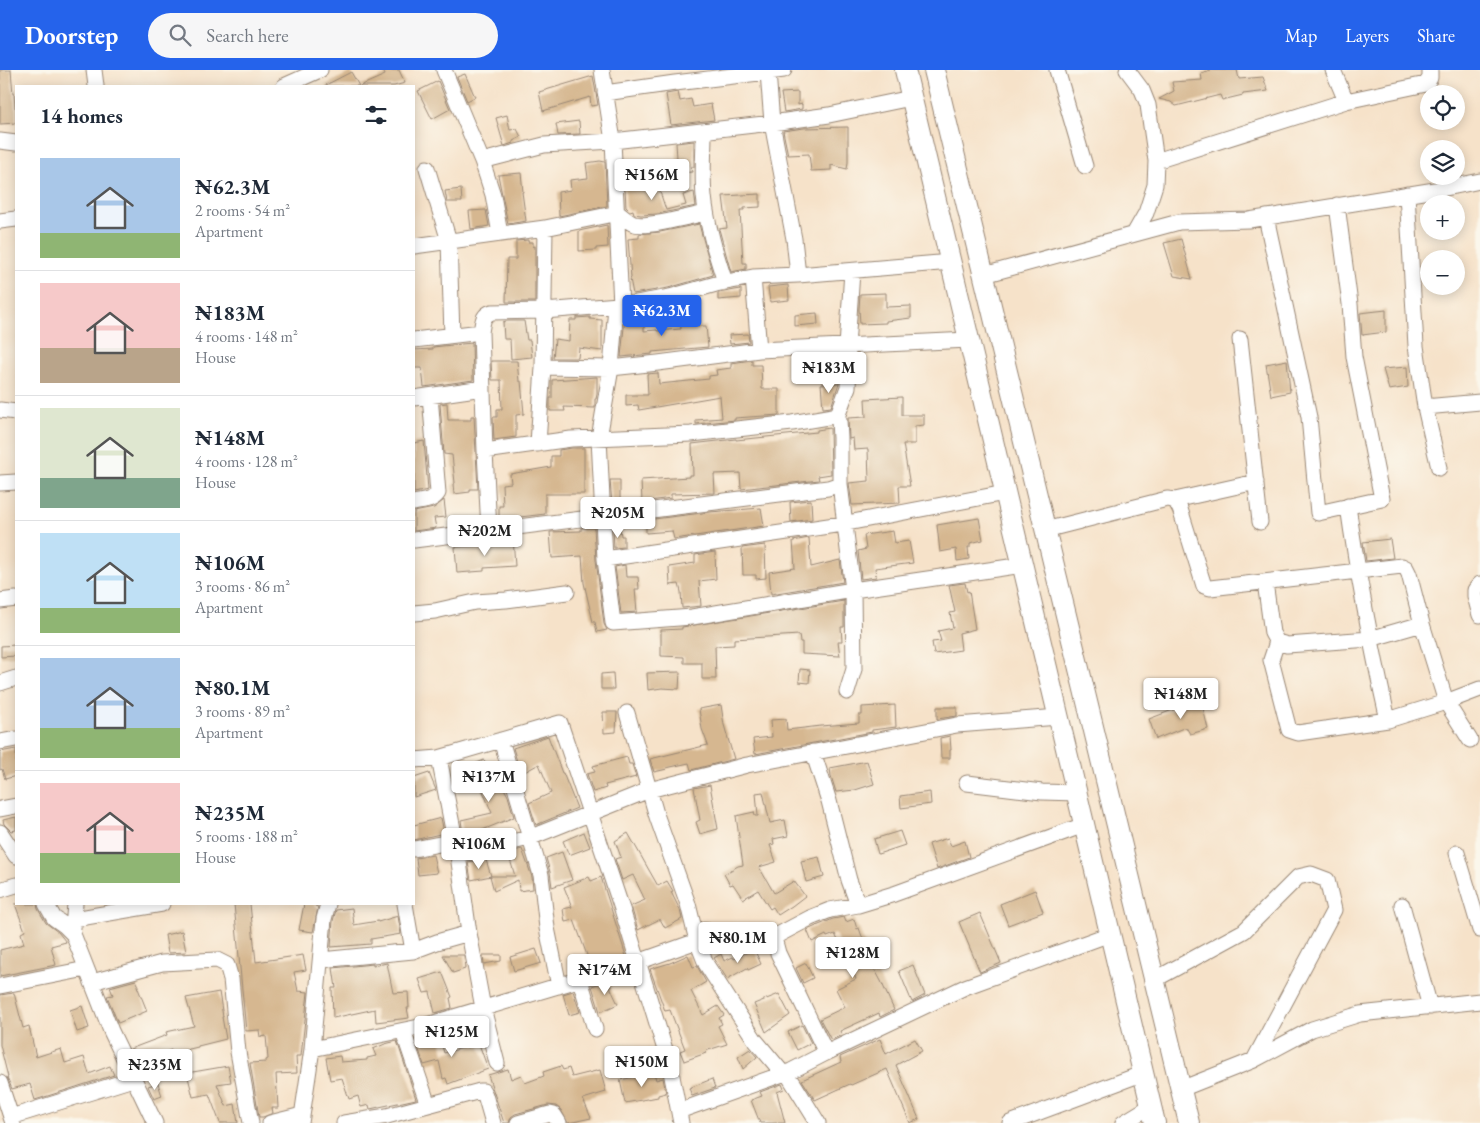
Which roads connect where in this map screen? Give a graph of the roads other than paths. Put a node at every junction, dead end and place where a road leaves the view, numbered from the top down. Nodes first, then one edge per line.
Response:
1 (94, 70) edge
2 (444, 70) edge
3 (602, 70) edge
4 (784, 70) edge
5 (905, 70) edge
6 (934, 70) edge
7 (1057, 70) edge
8 (1127, 70) edge
9 (1334, 70) edge
10 (1430, 70) edge
11 (768, 72) junction
12 (315, 77) edge
13 (96, 85) edge
14 (287, 85) edge
15 (605, 93) junction
16 (912, 98) junction
17 (1346, 101) junction
18 (772, 123) junction
19 (704, 131) junction
20 (0, 141) edge
21 (613, 141) junction
22 (15, 143) edge
23 (482, 161) junction
24 (1156, 161) junction
25 (1085, 166) dead end
26 (427, 168) dead end
27 (1480, 181) edge
28 (1407, 194) junction
29 (1337, 206) junction
30 (618, 213) junction
31 (706, 213) junction
32 (1266, 217) junction
33 (15, 219) edge
34 (0, 221) edge
35 (545, 228) junction
36 (500, 234) junction
37 (1134, 234) junction
38 (449, 241) junction
39 (415, 246) edge
40 (950, 262) junction
41 (852, 271) junction
42 (798, 275) junction
43 (984, 275) junction
44 (753, 277) junction
45 (725, 282) junction
46 (618, 305) junction
47 (544, 311) junction
48 (481, 332) junction
49 (452, 335) junction
50 (415, 340) edge
51 (969, 340) junction
52 (1240, 340) dead end
53 (847, 347) junction
54 (759, 350) junction
55 (543, 367) junction
56 (611, 368) junction
57 (483, 388) junction
58 (430, 396) junction
59 (415, 398) edge
60 (1480, 402) edge
61 (1425, 407) junction
62 (837, 417) junction
63 (599, 438) junction
64 (538, 444) junction
65 (485, 451) junction
66 (1439, 468) dead end
67 (15, 482) edge
68 (1256, 482) junction
69 (0, 483) edge
70 (840, 484) junction
71 (1006, 493) junction
72 (1175, 500) junction
73 (415, 503) edge
74 (1348, 506) junction
75 (602, 516) junction
76 (1260, 522) dead end
77 (844, 524) junction
78 (1045, 530) junction
79 (489, 531) junction
80 (415, 540) edge
81 (604, 559) junction
82 (1023, 565) junction
83 (1357, 571) junction
84 (1265, 582) junction
85 (1480, 584) edge
86 (853, 590) junction
87 (567, 592) dead end
88 (15, 599) edge
89 (0, 601) edge
90 (415, 613) edge
91 (1480, 615) edge
92 (1422, 624) junction
93 (1370, 640) junction
94 (1277, 642) junction
95 (15, 678) edge
96 (0, 683) edge
97 (1480, 689) edge
98 (847, 692) dead end
99 (1446, 702) junction
100 (627, 713) dead end
101 (1059, 717) junction
102 (1388, 720) junction
103 (15, 739) edge
104 (502, 740) junction
105 (1470, 740) dead end
106 (0, 742) edge
107 (813, 752) junction
108 (439, 758) junction
109 (415, 760) edge
110 (967, 783) dead end
111 (649, 790) junction
112 (1077, 793) junction
113 (15, 806) edge
114 (0, 809) edge
115 (590, 813) junction
116 (1084, 825) junction
117 (0, 832) edge
118 (529, 838) junction
119 (457, 848) junction
120 (415, 849) edge
121 (15, 854) edge
122 (1457, 854) dead end
123 (15, 885) edge
124 (0, 890) edge
125 (47, 905) edge
126 (75, 905) edge
127 (158, 905) edge
128 (328, 905) edge
129 (405, 905) edge
130 (858, 905) junction
131 (1402, 905) dead end
132 (73, 927) junction
133 (1480, 930) edge
134 (470, 933) junction
135 (1110, 934) junction
136 (696, 935) junction
137 (776, 936) junction
138 (413, 951) junction
139 (321, 960) junction
140 (638, 962) junction
141 (89, 975) junction
142 (580, 980) junction
143 (1154, 980) junction
144 (0, 986) edge
145 (559, 986) junction
146 (1480, 1001) edge
147 (1430, 1007) junction
148 (483, 1008) junction
149 (595, 1029) dead end
150 (403, 1030) junction
151 (312, 1049) junction
152 (826, 1053) junction
153 (1254, 1060) junction
154 (497, 1063) dead end
155 (787, 1073) junction
156 (1144, 1073) junction
157 (133, 1080) junction
158 (0, 1083) edge
159 (1180, 1089) junction
160 (428, 1105) junction
161 (1153, 1114) edge
162 (680, 1117) edge
163 (301, 1119) edge
164 (12, 1120) edge
165 (155, 1123) edge
166 (251, 1123) edge
167 (270, 1123) edge
168 (344, 1123) edge
169 (493, 1123) edge
170 (518, 1123) edge
171 (559, 1123) edge
172 (818, 1123) edge
173 (1010, 1123) edge
174 (1123, 1123) edge
175 (1189, 1123) edge

1 - 13 street
2 - 23 street
3 - 15 street
4 - 11 street
5 - 16 main road
6 - 43 main road
7 - 25 street
8 - 24 street
9 - 17 street
10 - 17 street
11 - 15 street
11 - 18 street
12 - 14 street
15 - 21 street
16 - 18 street
16 - 40 main road
17 - 24 street
18 - 19 street
18 - 42 street
19 - 21 street
19 - 31 street
20 - 22 street
21 - 23 street
21 - 30 street
23 - 36 street
24 - 37 street
26 - 38 street
27 - 28 street
28 - 29 street
28 - 61 street
29 - 32 street
29 - 74 street
30 - 31 street
30 - 35 street
30 - 46 street
31 - 45 street
32 - 37 street
32 - 74 street
33 - 34 street
35 - 36 street
35 - 47 street
36 - 38 street
37 - 43 street
38 - 39 street
38 - 49 street
40 - 41 street
40 - 51 main road
41 - 42 street
41 - 53 street
42 - 44 street
43 - 78 main road
44 - 45 street
44 - 54 street
45 - 46 street
46 - 47 street
46 - 56 street
47 - 48 street
47 - 55 street
48 - 49 street
48 - 57 street
49 - 50 street
51 - 53 street
51 - 71 main road
52 - 68 street
53 - 54 street
53 - 62 street
54 - 56 street
55 - 56 street
55 - 64 street
56 - 63 street
57 - 58 street
57 - 65 street
58 - 59 street
58 - 73 street
60 - 61 street
61 - 66 street
62 - 63 street
62 - 70 street
63 - 64 street
63 - 75 street
64 - 65 street
65 - 79 street
67 - 69 street
68 - 72 street
68 - 76 street
70 - 75 street
70 - 77 street
71 - 77 street
71 - 82 main road
72 - 78 street
72 - 84 street
74 - 83 street
75 - 79 street
75 - 81 street
77 - 81 street
77 - 86 street
78 - 143 main road
79 - 80 street
81 - 86 street
82 - 86 street
82 - 101 main road
83 - 84 street
83 - 92 street
83 - 93 street
84 - 94 street
85 - 91 street
86 - 98 street
87 - 90 street
88 - 89 street
92 - 93 street
92 - 99 street
93 - 94 street
93 - 102 street
94 - 102 street
95 - 96 street
97 - 99 street
99 - 102 street
99 - 105 street
100 - 111 street
101 - 107 street
101 - 112 main road
103 - 106 street
104 - 108 street
104 - 115 street
104 - 118 street
107 - 111 street
107 - 130 street
108 - 109 street
108 - 119 street
110 - 112 street
111 - 115 street
111 - 136 street
112 - 116 main road
113 - 114 street
115 - 118 street
115 - 140 street
116 - 130 street
116 - 135 main road
117 - 121 street
118 - 119 street
118 - 145 street
119 - 120 street
119 - 134 street
122 - 133 street
123 - 124 street
125 - 132 street
126 - 132 street
127 - 132 street
128 - 139 street
129 - 138 street
130 - 137 street
131 - 147 street
132 - 141 street
134 - 138 street
134 - 148 street
135 - 152 street
135 - 156 main road
136 - 137 street
136 - 140 street
136 - 155 street
137 - 152 street
138 - 139 street
139 - 151 street
140 - 142 street
140 - 162 street
141 - 144 street
141 - 157 street
141 - 166 street
142 - 145 street
142 - 149 street
143 - 153 street
143 - 159 main road
145 - 148 street
146 - 147 street
147 - 153 street
148 - 150 street
148 - 154 street
150 - 151 street
150 - 160 street
151 - 163 street
152 - 155 street
153 - 159 street
155 - 162 street
155 - 172 street
156 - 161 main road
156 - 173 street
157 - 164 street
157 - 165 street
158 - 164 street
159 - 175 main road
160 - 168 street
160 - 169 street
161 - 174 street
163 - 167 street
170 - 171 street

